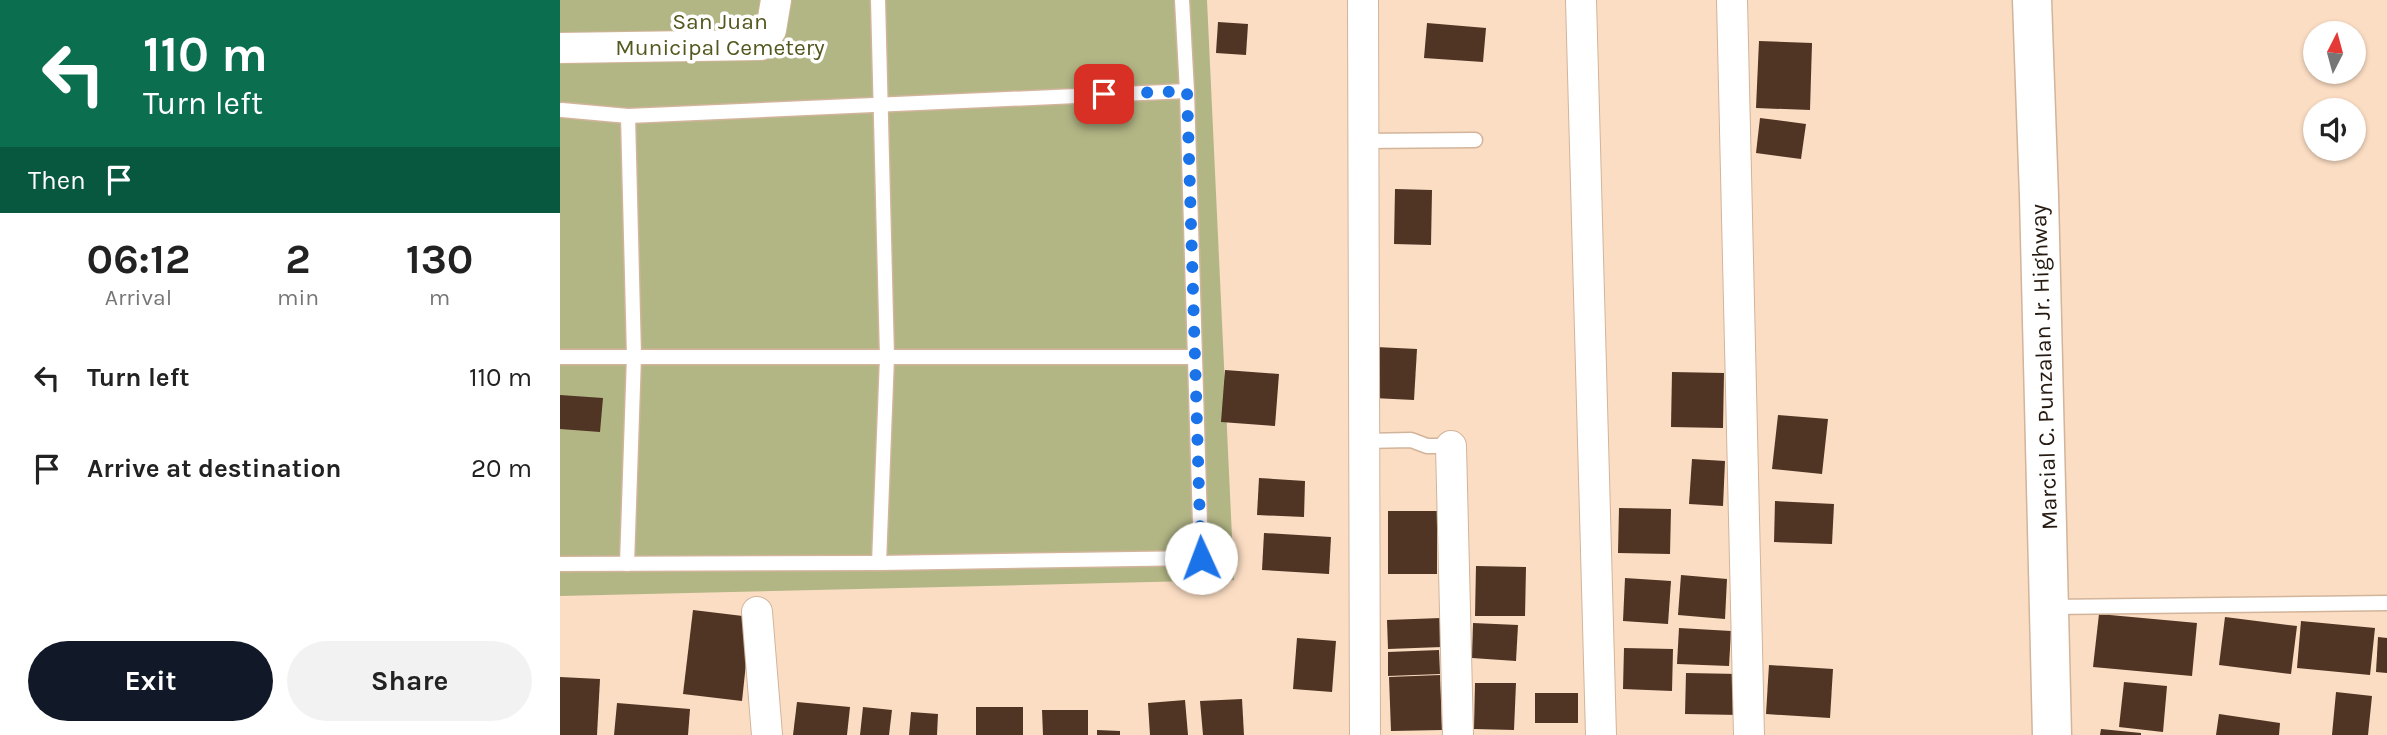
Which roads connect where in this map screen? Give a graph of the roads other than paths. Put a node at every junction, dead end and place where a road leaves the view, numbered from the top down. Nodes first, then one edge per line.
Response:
1 (776, 0) edge
2 (878, 0) edge
3 (1182, 0) edge
4 (1363, 0) edge
5 (1581, 0) edge
6 (1732, 0) edge
7 (2032, 0) edge
8 (560, 48) edge
9 (1187, 91) junction
10 (881, 103) junction
11 (562, 110) dead end
12 (628, 116) junction
13 (1475, 140) dead end
14 (1363, 141) junction
15 (634, 356) junction
16 (887, 356) junction
17 (1194, 357) junction
18 (560, 358) edge
19 (1365, 441) junction
20 (1451, 446) joint
21 (879, 563) junction
22 (560, 564) edge
23 (627, 564) junction
24 (2387, 603) edge
25 (2051, 607) junction
26 (757, 612) dead end
27 (766, 735) edge
28 (1364, 735) edge
29 (1458, 735) edge
30 (1601, 735) edge
31 (1749, 735) edge
32 (2052, 735) edge

1 - 8 street
2 - 10 lane
3 - 9 lane
4 - 14 street
5 - 30 street
6 - 31 street
7 - 25 main road, Marcial C. Punzalan Jr. Highway
9 - 10 lane
9 - 17 lane
10 - 12 lane
10 - 16 lane
11 - 12 lane
12 - 15 lane
13 - 14 lane
14 - 19 street
15 - 16 lane
15 - 18 lane
15 - 23 lane
16 - 17 lane
16 - 21 lane
17 - 21 lane
19 - 20 lane
19 - 28 street
20 - 29 street
21 - 23 lane
22 - 23 lane
24 - 25 lane
25 - 32 main road, Marcial C. Punzalan Jr. Highway
26 - 27 street

